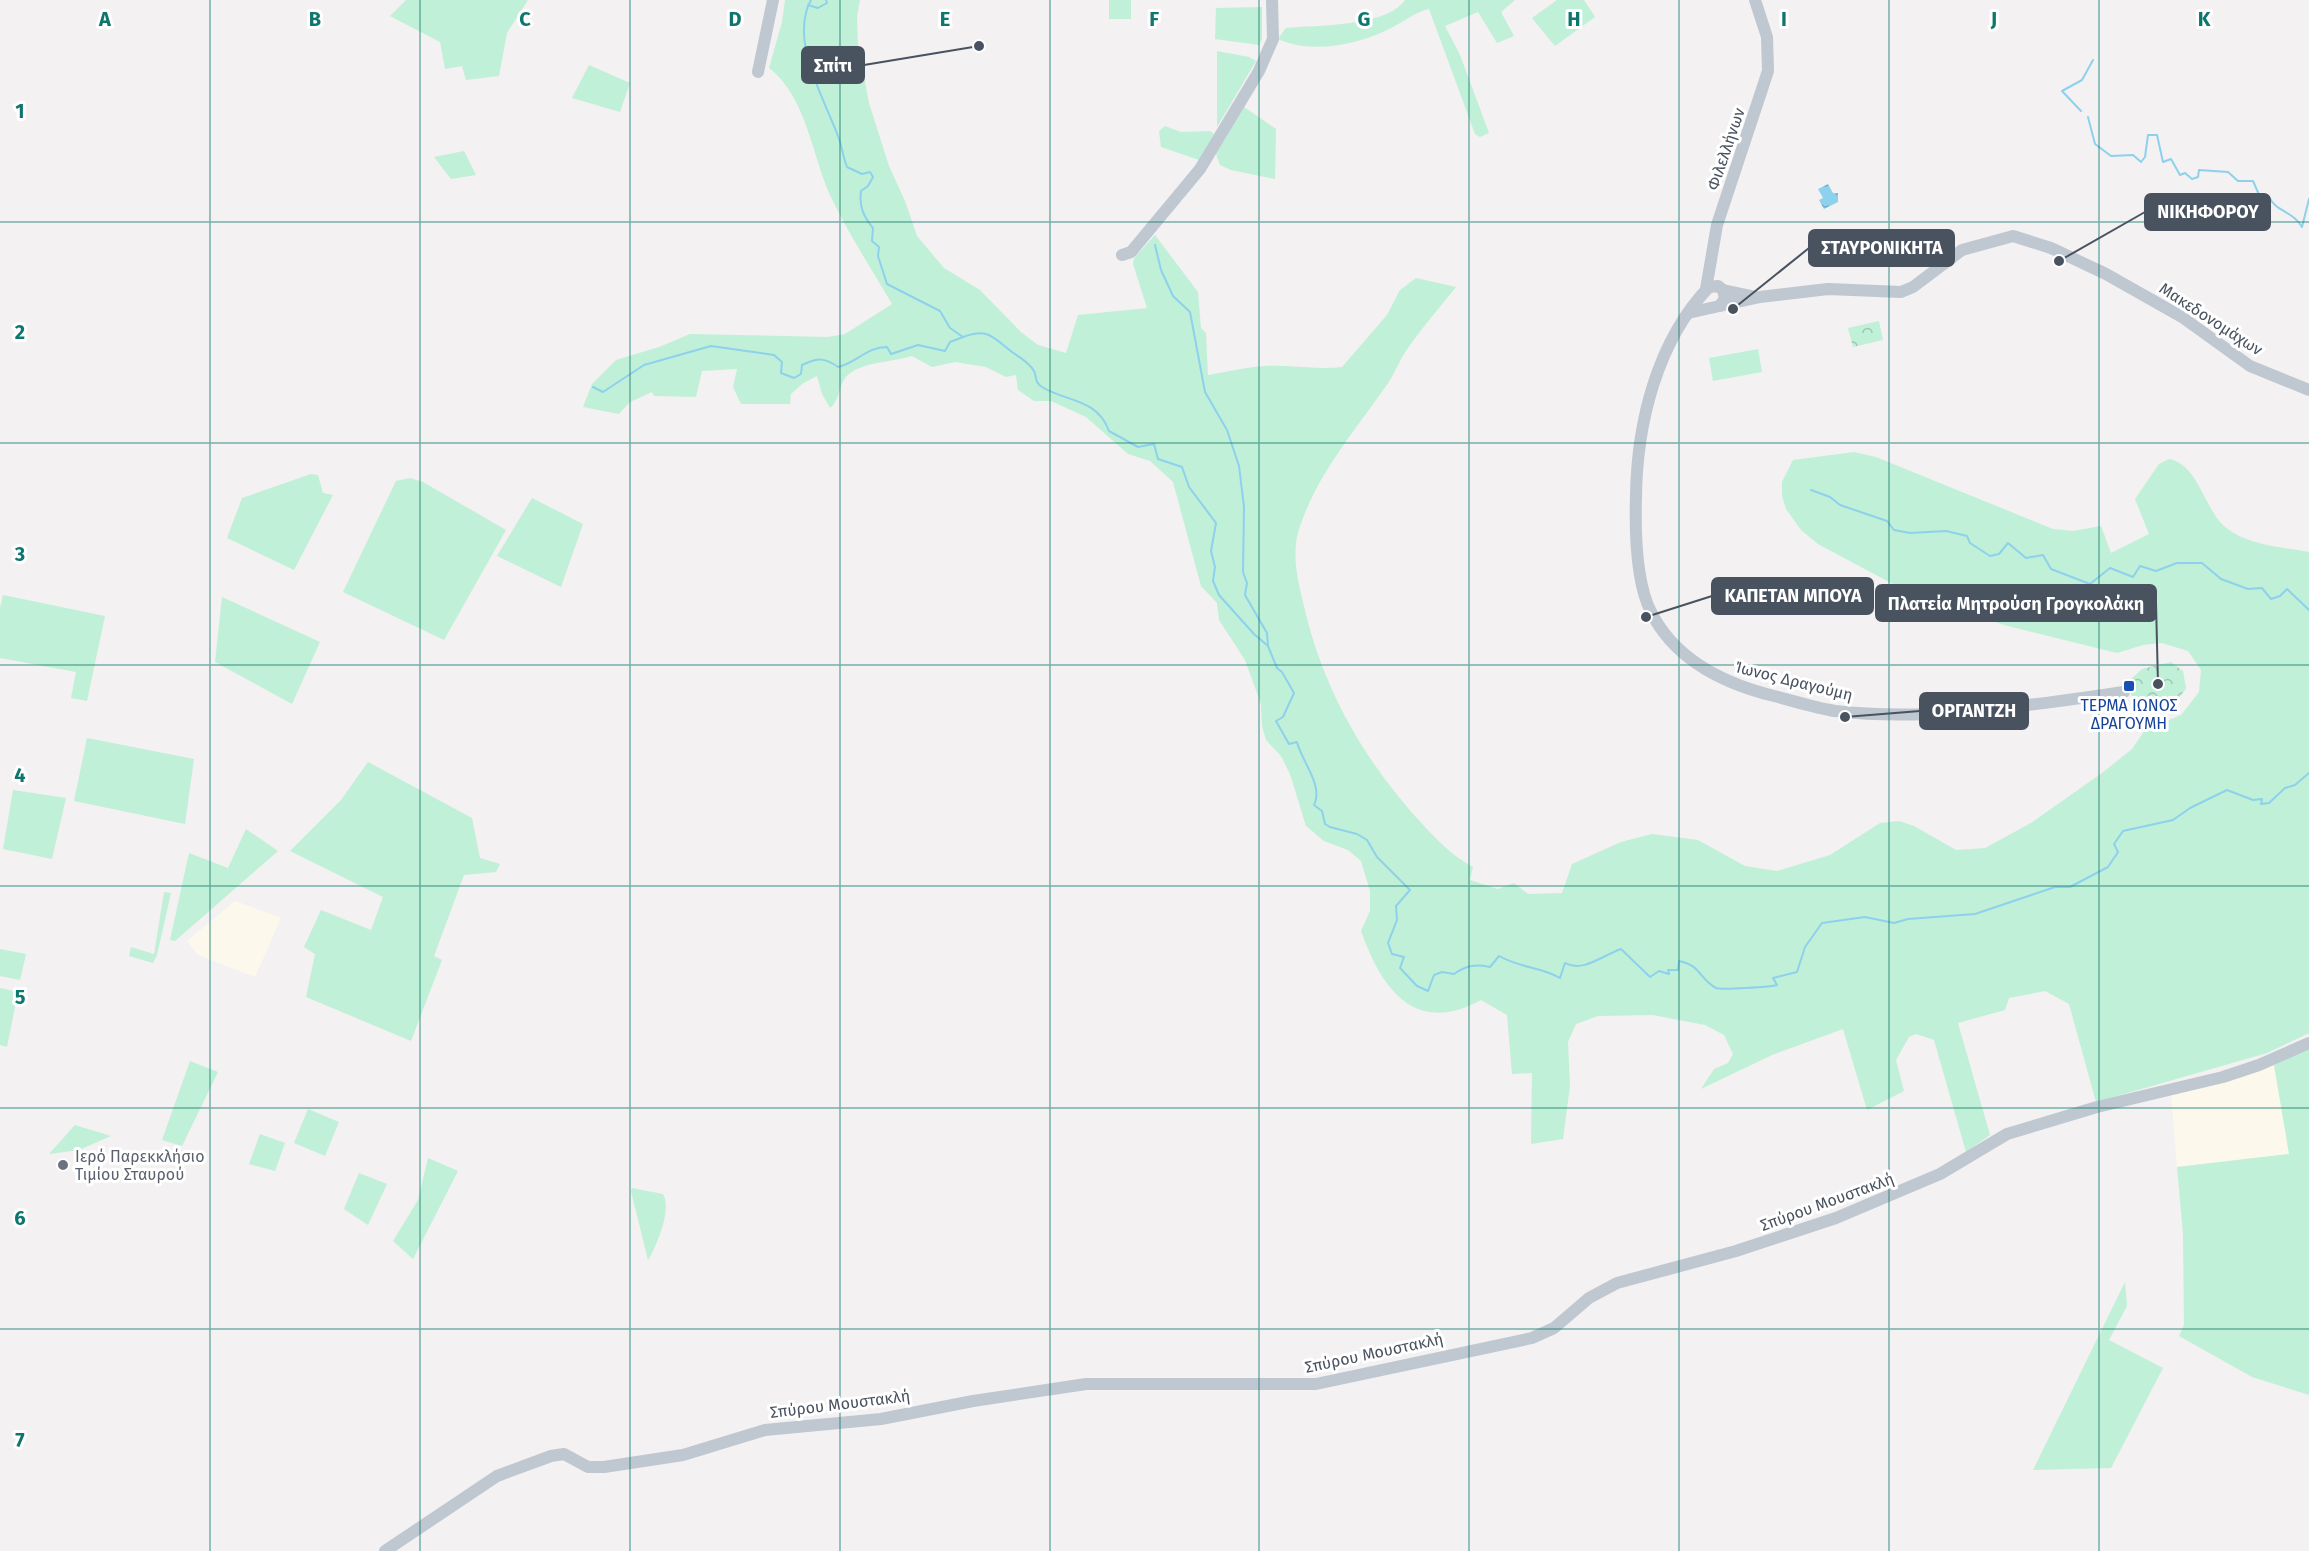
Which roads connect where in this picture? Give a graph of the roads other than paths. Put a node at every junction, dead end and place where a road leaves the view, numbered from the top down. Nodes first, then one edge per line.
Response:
1 (773, 0) edge
2 (1272, 0) edge
3 (1755, 0) edge
4 (758, 72) dead end
5 (1122, 255) dead end
6 (1714, 257) junction
7 (1722, 289) junction
8 (1705, 290) junction
9 (1760, 297) junction
10 (1716, 306) junction
11 (1688, 313) junction
12 (2309, 390) edge
13 (2124, 692) dead end
14 (2309, 1043) edge
15 (385, 1551) edge

1 - 4 street
2 - 5 street
3 - 6 street, Φιλελλήνων
6 - 7 street, Φιλελλήνων
6 - 8 street, Φιλελλήνων
7 - 8 street
7 - 9 street, Μακεδονομάχων
7 - 10 street
8 - 10 street
8 - 11 street, Ίωνος Δραγούμη
9 - 10 street, Μακεδονομάχων
9 - 12 street, Μακεδονομάχων
10 - 11 street
11 - 13 street, Ίωνος Δραγούμη
14 - 15 street, Σπύρου Μουστακλή

